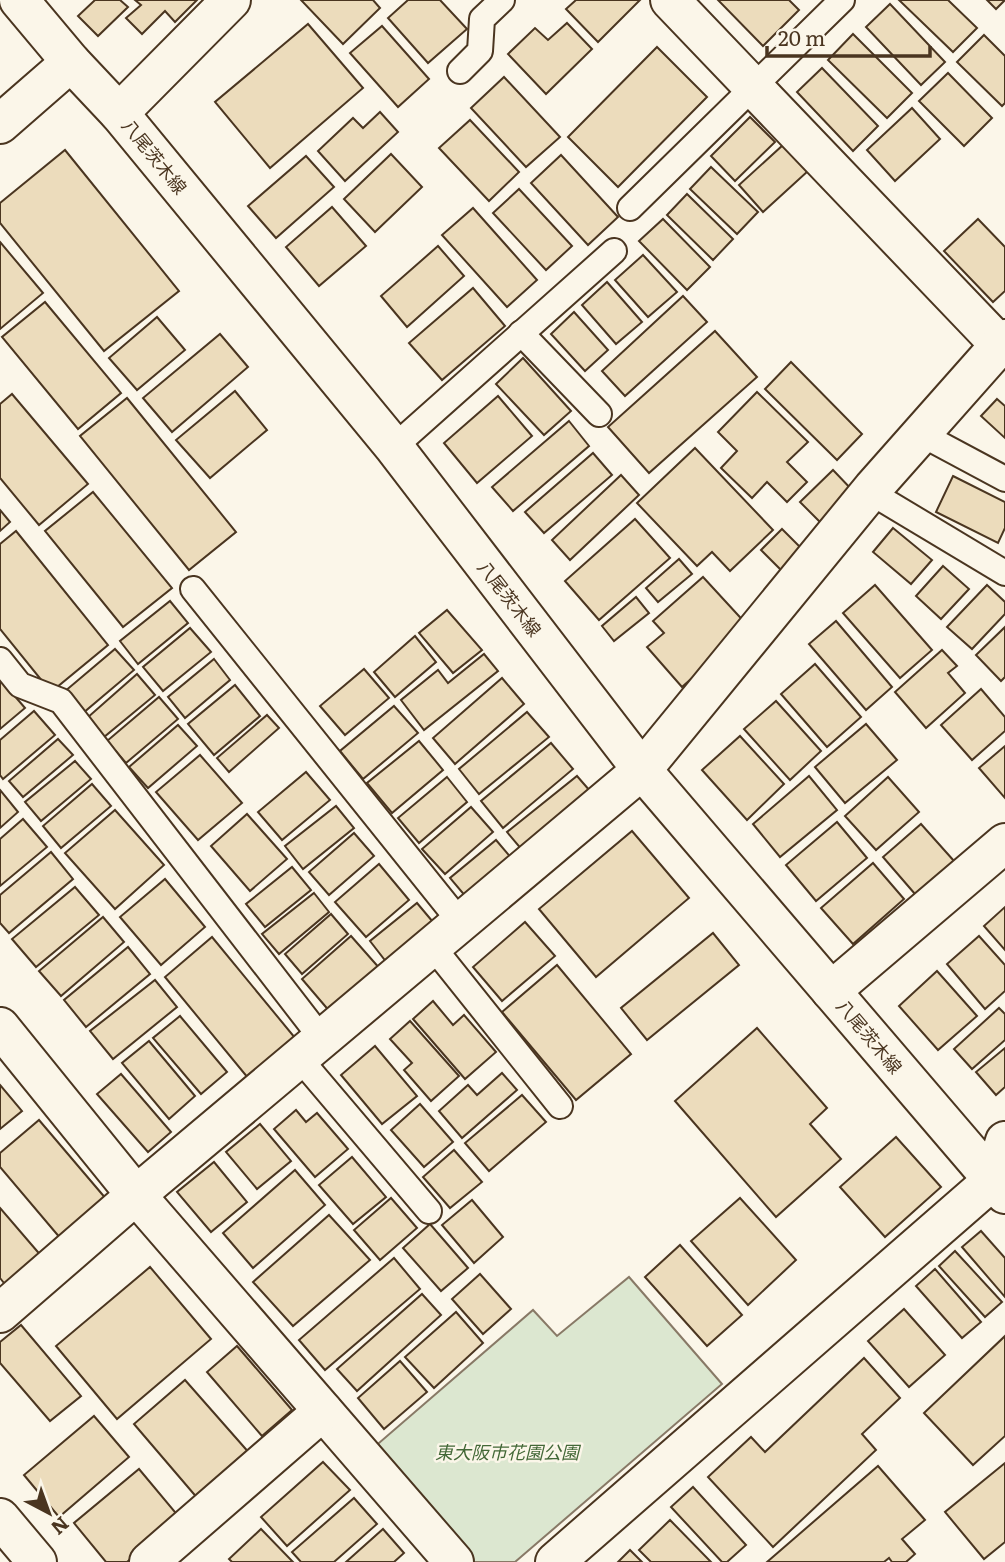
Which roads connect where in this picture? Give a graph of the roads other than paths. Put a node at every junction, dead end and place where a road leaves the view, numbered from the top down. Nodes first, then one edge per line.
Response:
1 (19, 0) edge
2 (231, 0) edge
3 (502, 0) edge
4 (670, 0) edge
5 (842, 0) edge
6 (71, 62) junction
7 (460, 71) dead end
8 (753, 87) junction
9 (119, 113) junction
10 (0, 124) edge
11 (630, 208) dead end
12 (614, 251) dead end
13 (522, 333) junction
14 (1002, 342) edge
15 (599, 414) dead end
16 (921, 434) junction
17 (394, 447) junction
18 (1005, 479) edge
19 (870, 492) junction
20 (1005, 573) edge
21 (193, 589) dead end
22 (0, 660) edge
23 (642, 770) junction
24 (1005, 843) edge
25 (447, 935) junction
26 (831, 990) junction
27 (0, 1027) edge
28 (311, 1049) junction
29 (560, 1106) dead end
30 (1005, 1141) edge
31 (999, 1187) edge
32 (136, 1195) junction
33 (429, 1211) dead end
34 (0, 1313) edge
35 (323, 1411) junction
36 (0, 1518) edge
37 (37, 1562) edge
38 (149, 1562) edge
39 (453, 1562) edge
40 (555, 1562) edge

1 - 6 street, 八尾茨木線
2 - 9 street
3 - 7 lane
4 - 8 street
5 - 8 lane
6 - 9 street, 八尾茨木線
6 - 10 street
8 - 11 lane
8 - 14 street
9 - 17 street, 八尾茨木線
12 - 13 lane
13 - 15 lane
13 - 17 lane
14 - 16 street
16 - 18 lane
16 - 19 street
17 - 23 street, 八尾茨木線
19 - 20 lane
19 - 23 street
21 - 25 lane
22 - 28 lane
23 - 25 street
23 - 26 street, 八尾茨木線
24 - 26 street
25 - 28 street
25 - 29 lane
26 - 31 street, 八尾茨木線
27 - 32 street
28 - 32 street
28 - 33 lane
30 - 31 street
31 - 40 street
32 - 34 street
32 - 35 street
35 - 38 street
35 - 39 street
36 - 37 street

